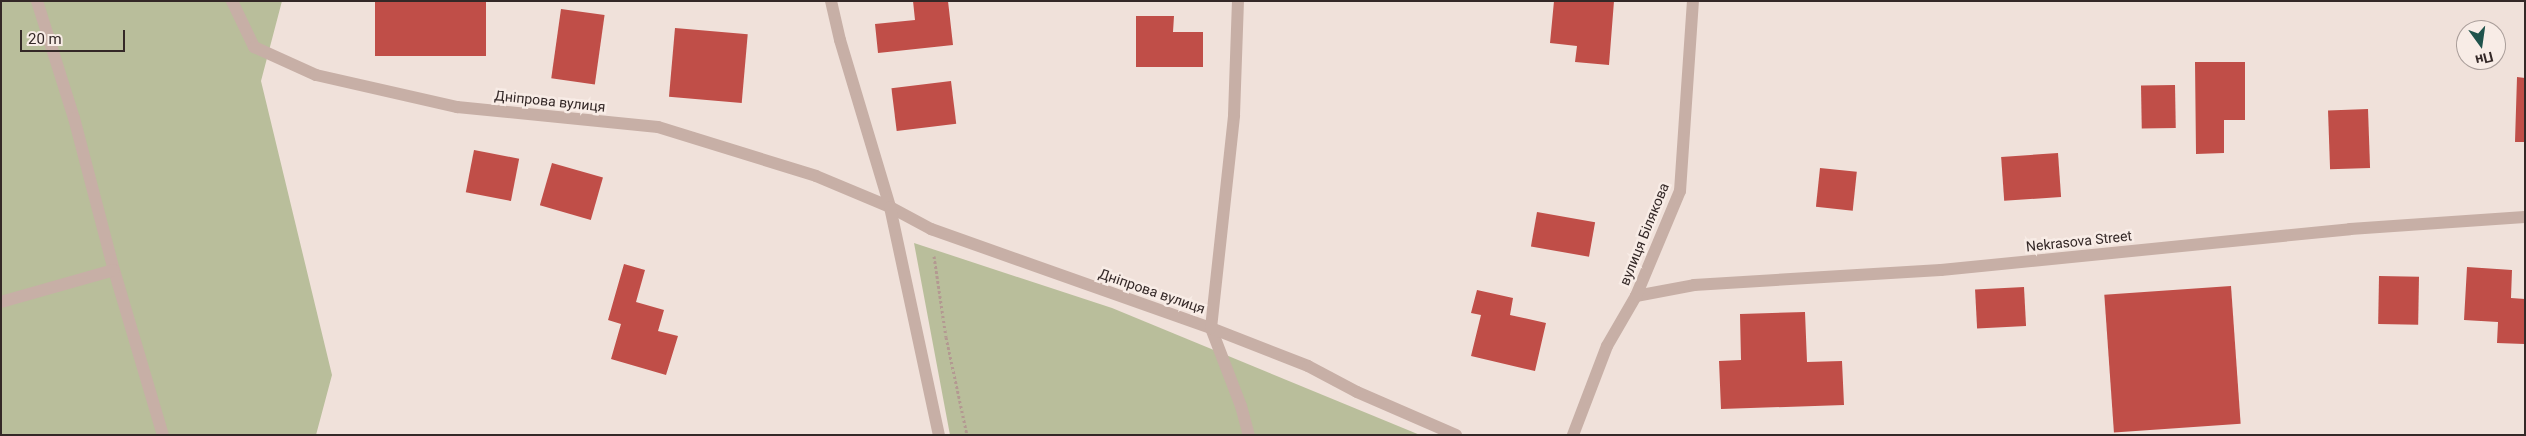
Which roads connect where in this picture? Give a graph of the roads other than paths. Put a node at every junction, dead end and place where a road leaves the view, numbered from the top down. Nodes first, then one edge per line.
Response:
1 (37, 1) edge
2 (232, 1) edge
3 (831, 1) edge
4 (1238, 1) edge
5 (1694, 1) edge
6 (890, 207) junction
7 (2525, 217) edge
8 (114, 270) junction
9 (1636, 296) junction
10 (1, 302) edge
11 (1211, 328) junction
12 (163, 435) edge
13 (939, 435) edge
14 (1249, 435) edge
15 (1456, 435) edge
16 (1573, 435) edge

1 - 8 street
2 - 6 street, Дніпрова вулиця
3 - 6 street
4 - 11 street, Дніпрова вулиця
5 - 9 street, вулиця Білякова
6 - 11 street, Дніпрова вулиця
6 - 13 street
7 - 9 street, Nekrasova Street
8 - 10 street
8 - 12 street
9 - 16 street, вулиця Білякова
11 - 14 street
11 - 15 street

